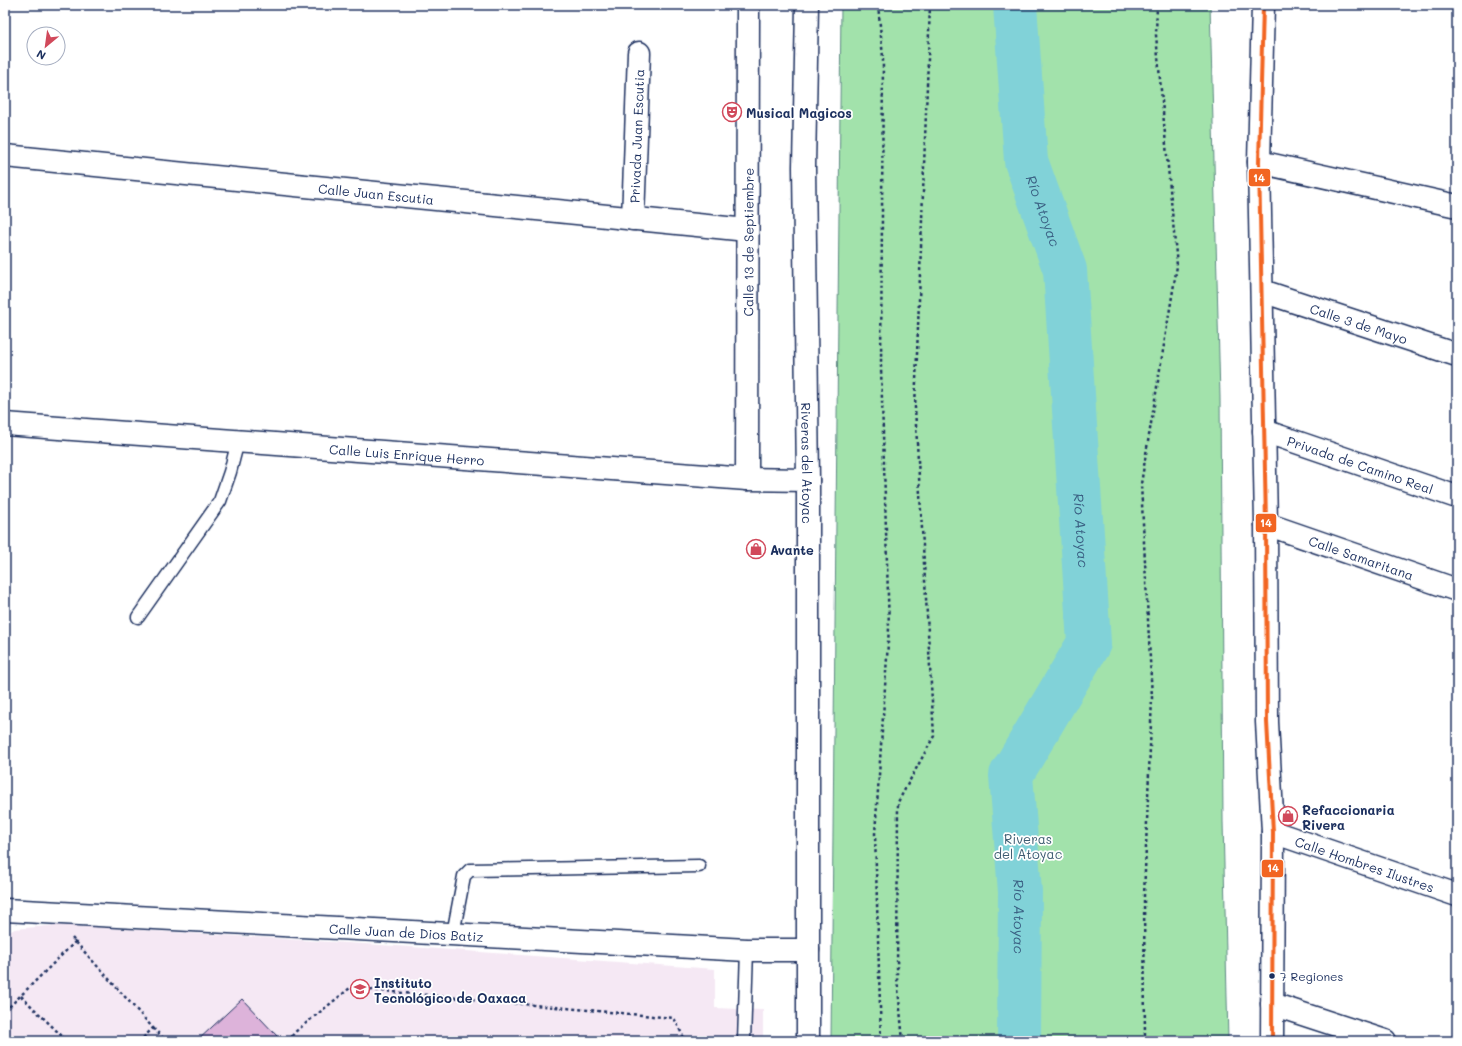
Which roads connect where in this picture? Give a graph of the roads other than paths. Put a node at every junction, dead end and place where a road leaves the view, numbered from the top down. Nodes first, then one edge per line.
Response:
1 (748, 5) edge
2 (807, 5) edge
3 (1263, 5) edge
4 (639, 53) dead end
5 (5, 156) edge
6 (1259, 162) junction
7 (1457, 206) edge
8 (633, 219) junction
9 (747, 230) junction
10 (1262, 291) junction
11 (1457, 355) edge
12 (5, 424) edge
13 (1264, 431) junction
14 (238, 441) junction
15 (747, 479) junction
16 (808, 480) junction
17 (1457, 497) edge
18 (1266, 524) junction
19 (1457, 590) edge
20 (138, 617) dead end
21 (1273, 832) junction
22 (698, 866) dead end
23 (1457, 895) edge
24 (5, 910) edge
25 (453, 934) junction
26 (747, 950) junction
27 (808, 950) junction
28 (1272, 1004) junction
29 (744, 1041) edge
30 (808, 1041) edge
31 (1272, 1041) edge
32 (1385, 1041) edge

1 - 9 street, Calle 13 de Septiembre
2 - 16 street, Riveras del Atoyac
3 - 6 street
4 - 8 street, Privada Juan Escutia
5 - 8 street, Calle Juan Escutia
6 - 7 street
6 - 10 street
8 - 9 street, Calle Juan Escutia
9 - 15 street, Calle 13 de Septiembre
10 - 11 street, Calle 3 de Mayo
10 - 13 street
12 - 14 street, Calle Luis Enrique Herro
13 - 17 street, Privada de Camino Real
13 - 18 street
14 - 15 street, Calle Luis Enrique Herro
14 - 20 lane
15 - 16 street, Calle Luis Enrique Herro
16 - 27 street, Riveras del Atoyac
18 - 19 street, Calle Samaritana
18 - 21 street
21 - 23 street, Calle Hombres Ilustres
21 - 28 street
22 - 25 lane
24 - 25 street, Calle Juan de Dios Batiz
25 - 26 street, Calle Juan de Dios Batiz
26 - 27 street, Calle Juan de Dios Batiz
26 - 29 lane
27 - 30 street, Riveras del Atoyac
28 - 31 street
28 - 32 street

